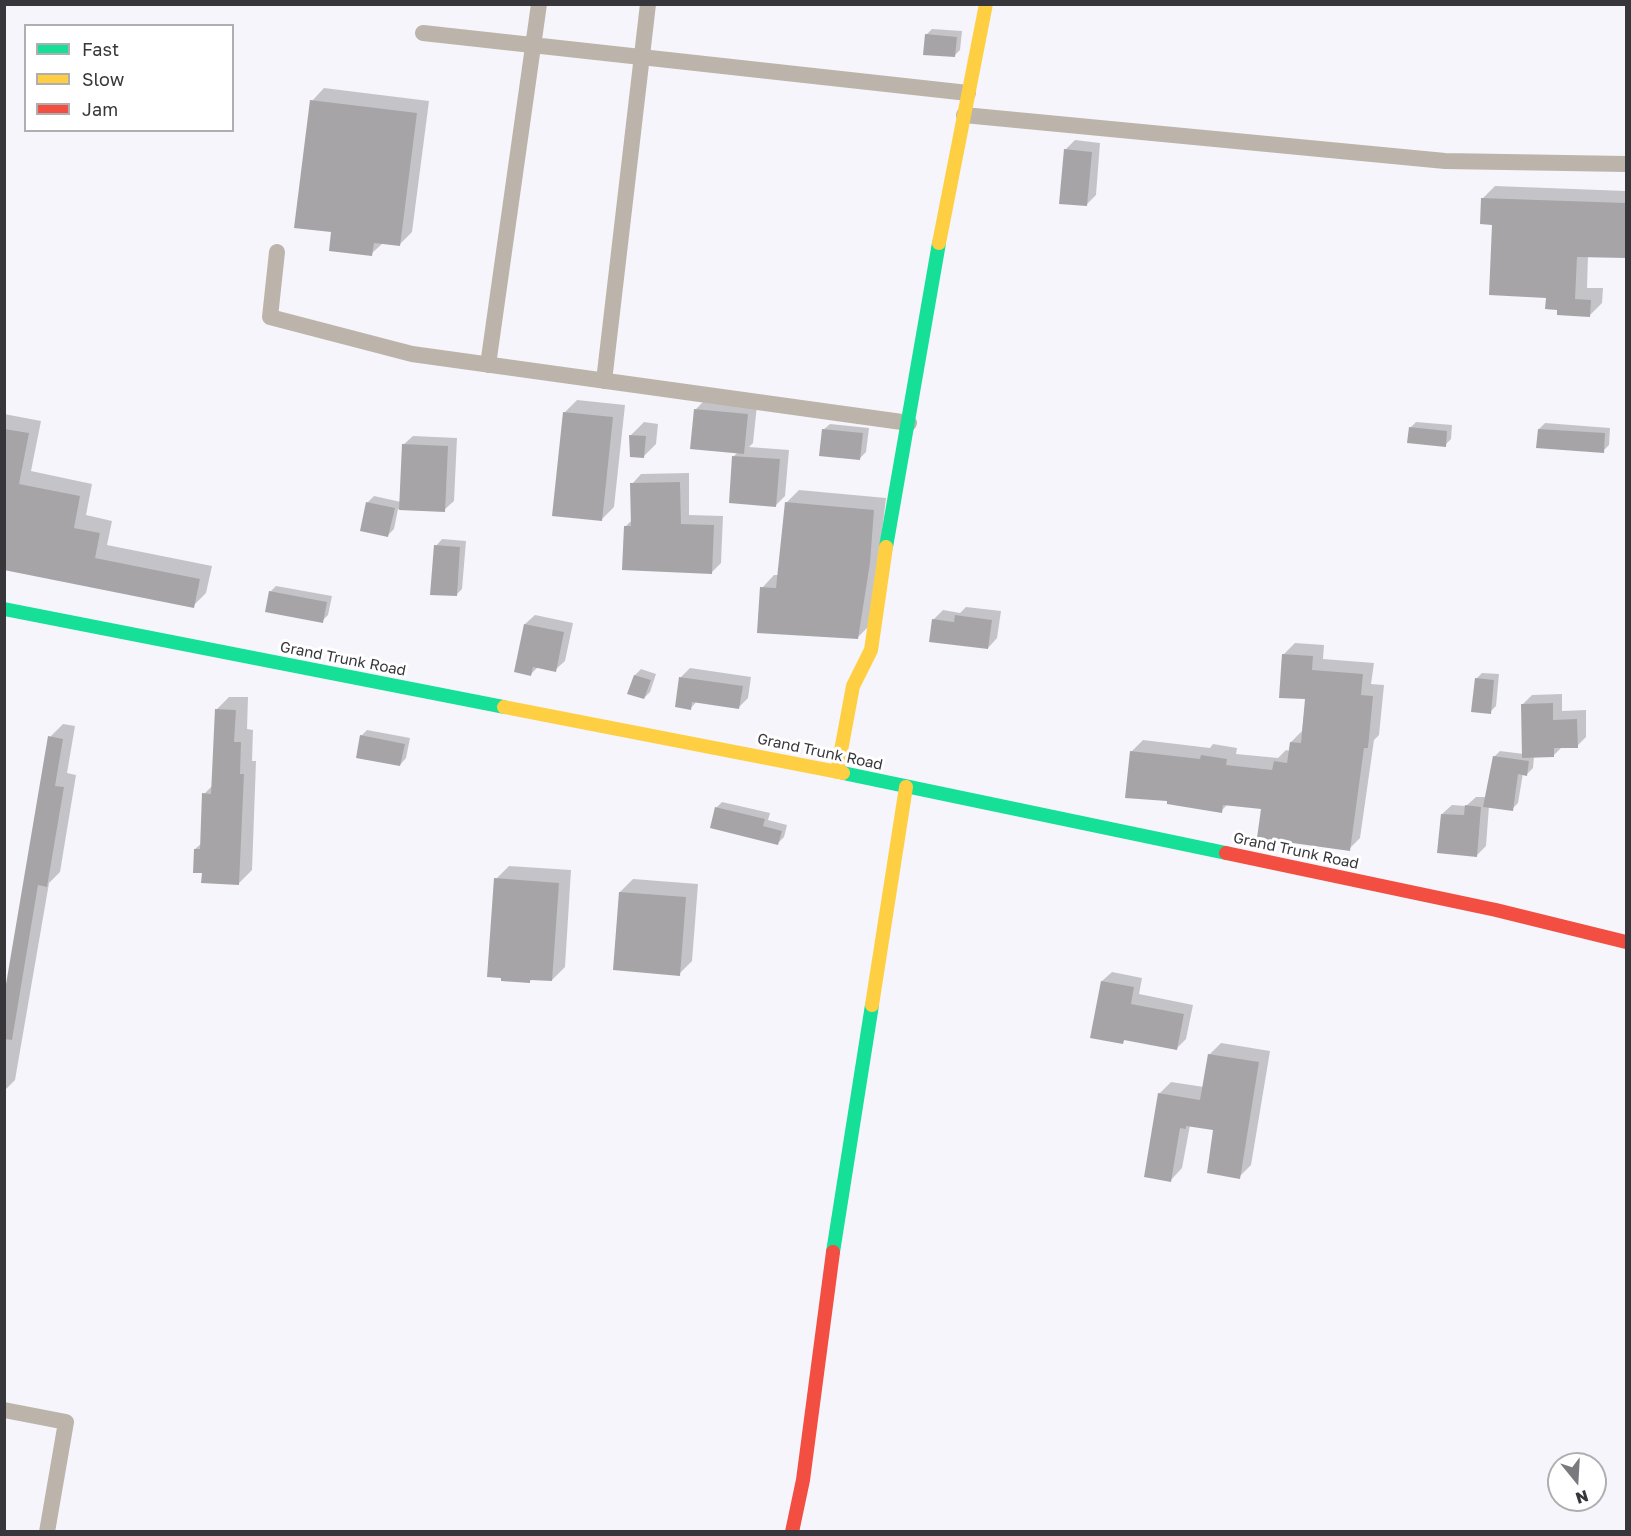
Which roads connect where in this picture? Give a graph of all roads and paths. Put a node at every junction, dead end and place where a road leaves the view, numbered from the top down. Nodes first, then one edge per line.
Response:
1 (539, 4) edge
2 (648, 4) edge
3 (986, 4) edge
4 (423, 33) dead end
5 (534, 45) junction
6 (642, 57) junction
7 (968, 93) junction
8 (964, 115) junction
9 (1626, 164) edge
10 (278, 252) dead end
11 (488, 365) junction
12 (604, 381) junction
13 (909, 423) junction
14 (4, 609) edge
15 (837, 772) junction
16 (906, 787) junction
17 (1626, 942) edge
18 (4, 1410) edge
19 (47, 1532) edge
20 (792, 1532) edge

1 - 5 street
2 - 6 street
3 - 7 main road
4 - 5 street
5 - 6 street
5 - 11 street
6 - 7 street
6 - 12 street
7 - 8 main road
8 - 9 street
8 - 13 main road
10 - 11 street
11 - 12 street
12 - 13 street
13 - 15 main road
14 - 15 main road, Grand Trunk Road
15 - 16 main road, Grand Trunk Road
16 - 17 main road, Grand Trunk Road
16 - 20 main road
18 - 19 street

